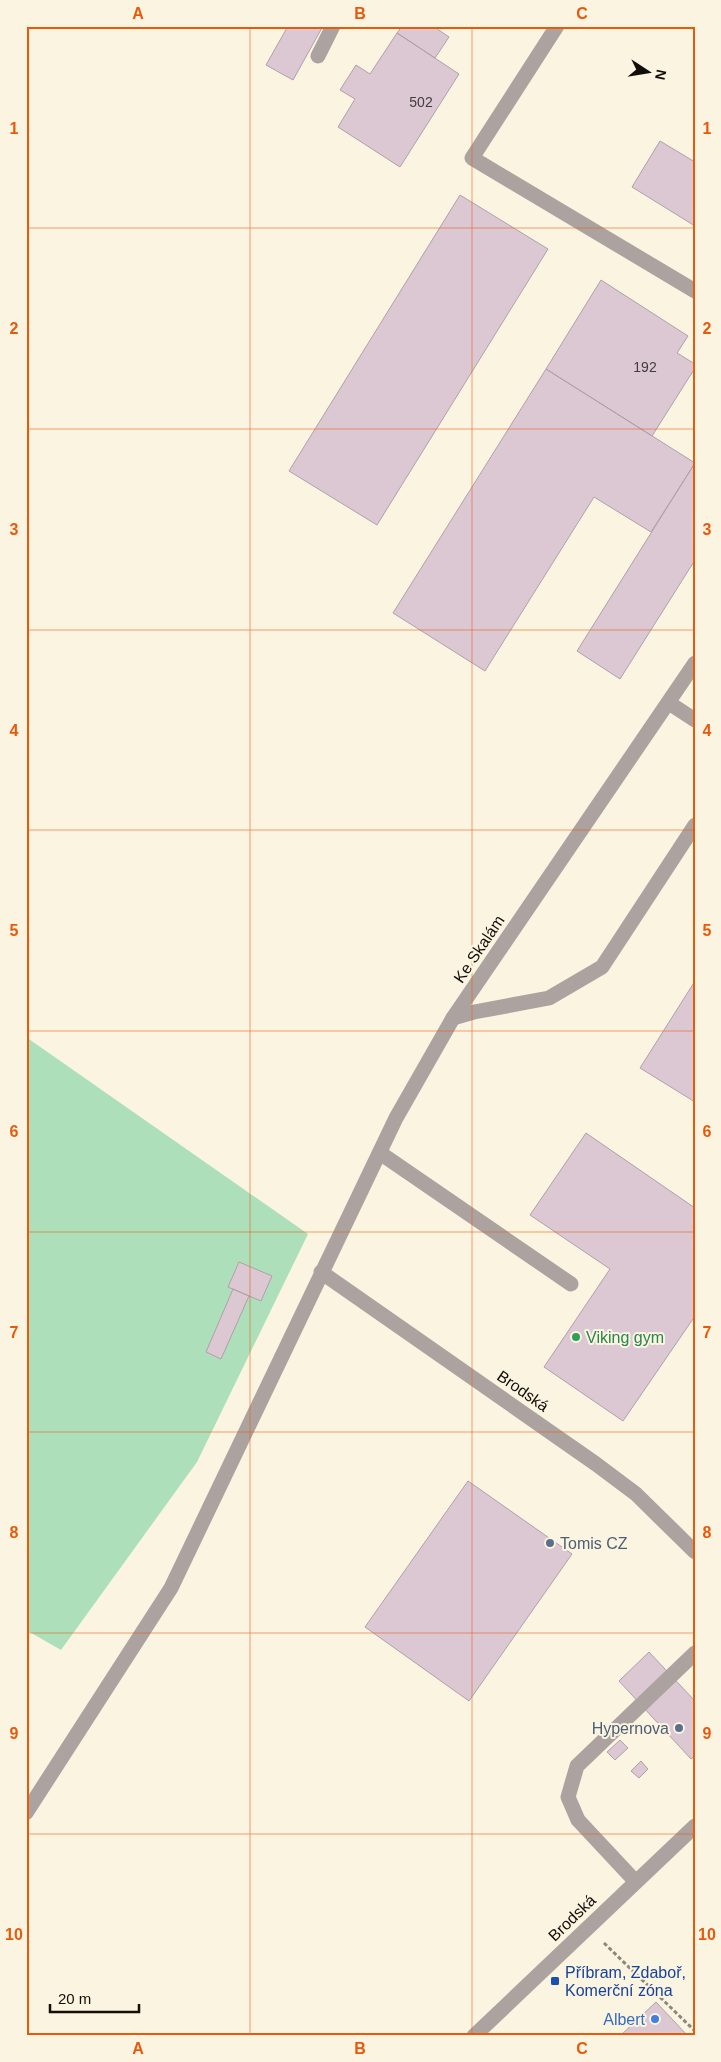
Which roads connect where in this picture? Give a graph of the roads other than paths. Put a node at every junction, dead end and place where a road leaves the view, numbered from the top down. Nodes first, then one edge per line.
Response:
1 (333, 26) edge
2 (557, 26) edge
3 (318, 56) dead end
4 (695, 291) edge
5 (695, 663) edge
6 (669, 703) junction
7 (695, 720) edge
8 (695, 825) edge
9 (453, 1018) junction
10 (380, 1153) junction
11 (321, 1272) junction
12 (571, 1284) dead end
13 (695, 1552) edge
14 (695, 1653) edge
15 (26, 1813) edge
16 (695, 1826) edge
17 (635, 1881) junction
18 (474, 2036) edge

1 - 3 street
2 - 4 street
5 - 6 street, Ke Skalám
6 - 7 street
6 - 9 street, Ke Skalám
8 - 9 street
9 - 10 street, Ke Skalám
10 - 11 street, Ke Skalám
10 - 12 street
11 - 13 street, Brodská
11 - 15 street, Ke Skalám
14 - 17 street
16 - 17 street, Brodská
17 - 18 street, Brodská

